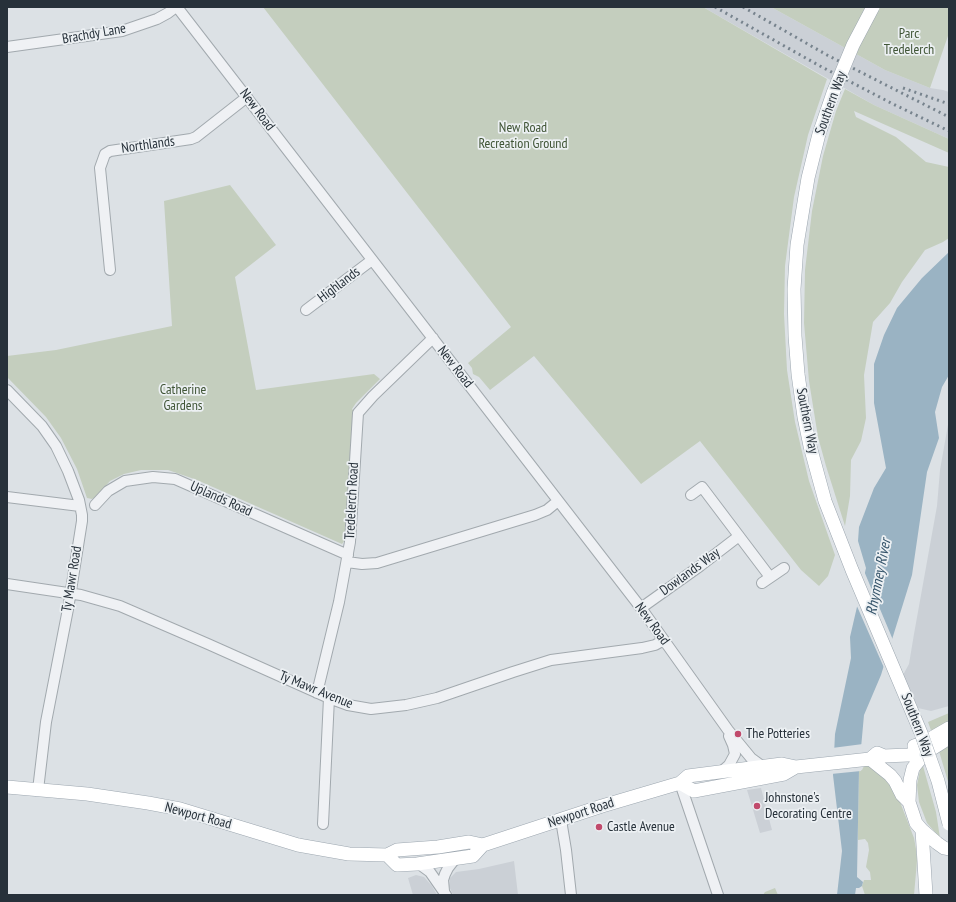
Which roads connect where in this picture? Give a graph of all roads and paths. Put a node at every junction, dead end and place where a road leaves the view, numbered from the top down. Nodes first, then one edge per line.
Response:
1 (177, 7) edge
2 (872, 7) edge
3 (7, 48) edge
4 (248, 97) junction
5 (372, 260) junction
6 (110, 270) dead end
7 (306, 310) dead end
8 (433, 338) junction
9 (7, 390) edge
10 (691, 495) dead end
11 (7, 497) edge
12 (558, 501) junction
13 (95, 505) dead end
14 (80, 506) junction
15 (739, 536) junction
16 (347, 559) junction
17 (784, 568) dead end
18 (7, 584) edge
19 (70, 594) junction
20 (641, 608) junction
21 (664, 640) junction
22 (317, 693) junction
23 (329, 698) junction
24 (949, 728) edge
25 (728, 730) junction
26 (949, 738) edge
27 (927, 752) junction
28 (874, 756) junction
29 (762, 766) junction
30 (796, 767) junction
31 (722, 771) junction
32 (680, 783) junction
33 (7, 787) edge
34 (38, 790) junction
35 (908, 802) junction
36 (561, 820) junction
37 (323, 824) dead end
38 (949, 824) edge
39 (922, 830) junction
40 (483, 845) junction
41 (949, 849) edge
42 (387, 856) junction
43 (455, 859) junction
44 (419, 864) junction
45 (445, 893) edge
46 (571, 895) edge
47 (718, 895) edge
48 (926, 895) edge

1 - 3 street, Brachdy Lane
1 - 4 street, New Road
2 - 38 main road, Southern Way, bridge
4 - 5 street, New Road
4 - 6 street, Northlands
5 - 7 street, Highlands
5 - 8 street, New Road
8 - 12 street, New Road
8 - 16 street, Tredelerch Road
9 - 14 street, Ty Mawr Road
10 - 15 street
11 - 14 street
12 - 16 street, Uplands Road
12 - 20 street, New Road
13 - 16 street, Uplands Road
14 - 19 street, Ty Mawr Road
15 - 17 street
15 - 20 street, Dowlands Way
16 - 22 street, Tredelerch Road
18 - 19 street, Ty Mawr Avenue
19 - 22 street, Ty Mawr Avenue
19 - 34 street, Ty Mawr Road
20 - 21 street, New Road
21 - 23 street, Ty Mawr Avenue
21 - 25 street, New Road
22 - 23 street, Ty Mawr Avenue
23 - 37 street
24 - 28 main road
25 - 29 street, New Road
25 - 31 street, New Road
26 - 27 main road
27 - 28 main road, Newport Road
27 - 35 main road
28 - 30 main road, Newport Road
28 - 35 main road
29 - 30 main road, Newport Road
29 - 31 main road, Newport Road
30 - 32 main road, Newport Road
31 - 32 main road, Newport Road
32 - 36 main road, Newport Road
32 - 47 street
33 - 34 main road, Newport Road
34 - 42 main road, Newport Road
35 - 39 main road
36 - 40 main road, Newport Road
36 - 46 street
39 - 41 main road
39 - 48 main road
40 - 42 main road, Newport Road
40 - 43 main road, Newport Road
42 - 44 main road, Newport Road
43 - 44 main road, Newport Road
43 - 45 street
44 - 45 street

